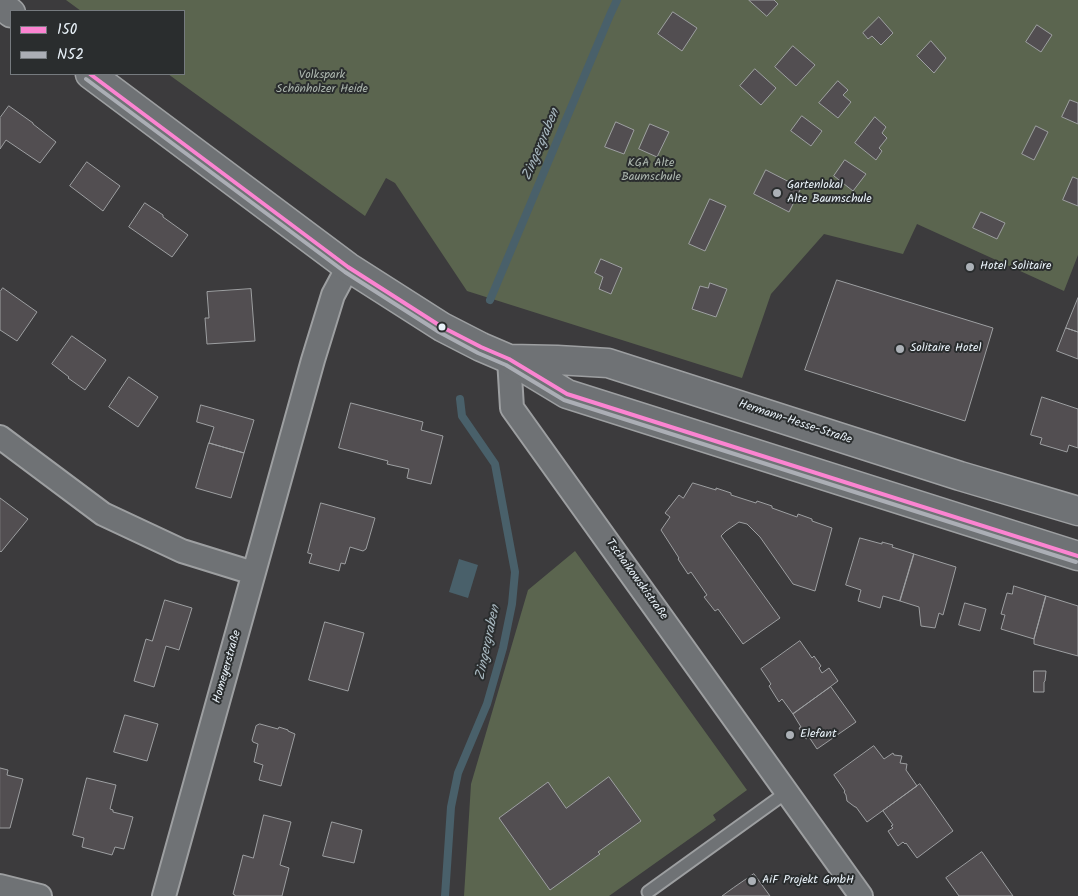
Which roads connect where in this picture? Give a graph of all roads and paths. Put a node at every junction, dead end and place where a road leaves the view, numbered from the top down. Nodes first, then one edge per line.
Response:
1 (0, 4) edge
2 (10, 12) edge
3 (91, 75) edge
4 (348, 267) junction
5 (509, 359) junction
6 (0, 437) edge
7 (1077, 507) edge
8 (1078, 556) edge
9 (253, 573) junction
10 (787, 792) junction
11 (0, 886) edge
12 (648, 892) dead end
13 (40, 896) edge
14 (164, 896) edge
15 (861, 896) edge

1 - 2 main road
3 - 4 main road, Hermann-Hesse-Straße
4 - 5 main road, Hermann-Hesse-Straße
4 - 9 street, Homeyerstraße
5 - 7 main road, Hermann-Hesse-Straße
5 - 8 main road, Hermann-Hesse-Straße
5 - 10 street, Tschaikowskistraße
6 - 9 street
9 - 14 street, Homeyerstraße
10 - 12 lane
10 - 15 street, Tschaikowskistraße
11 - 13 street

